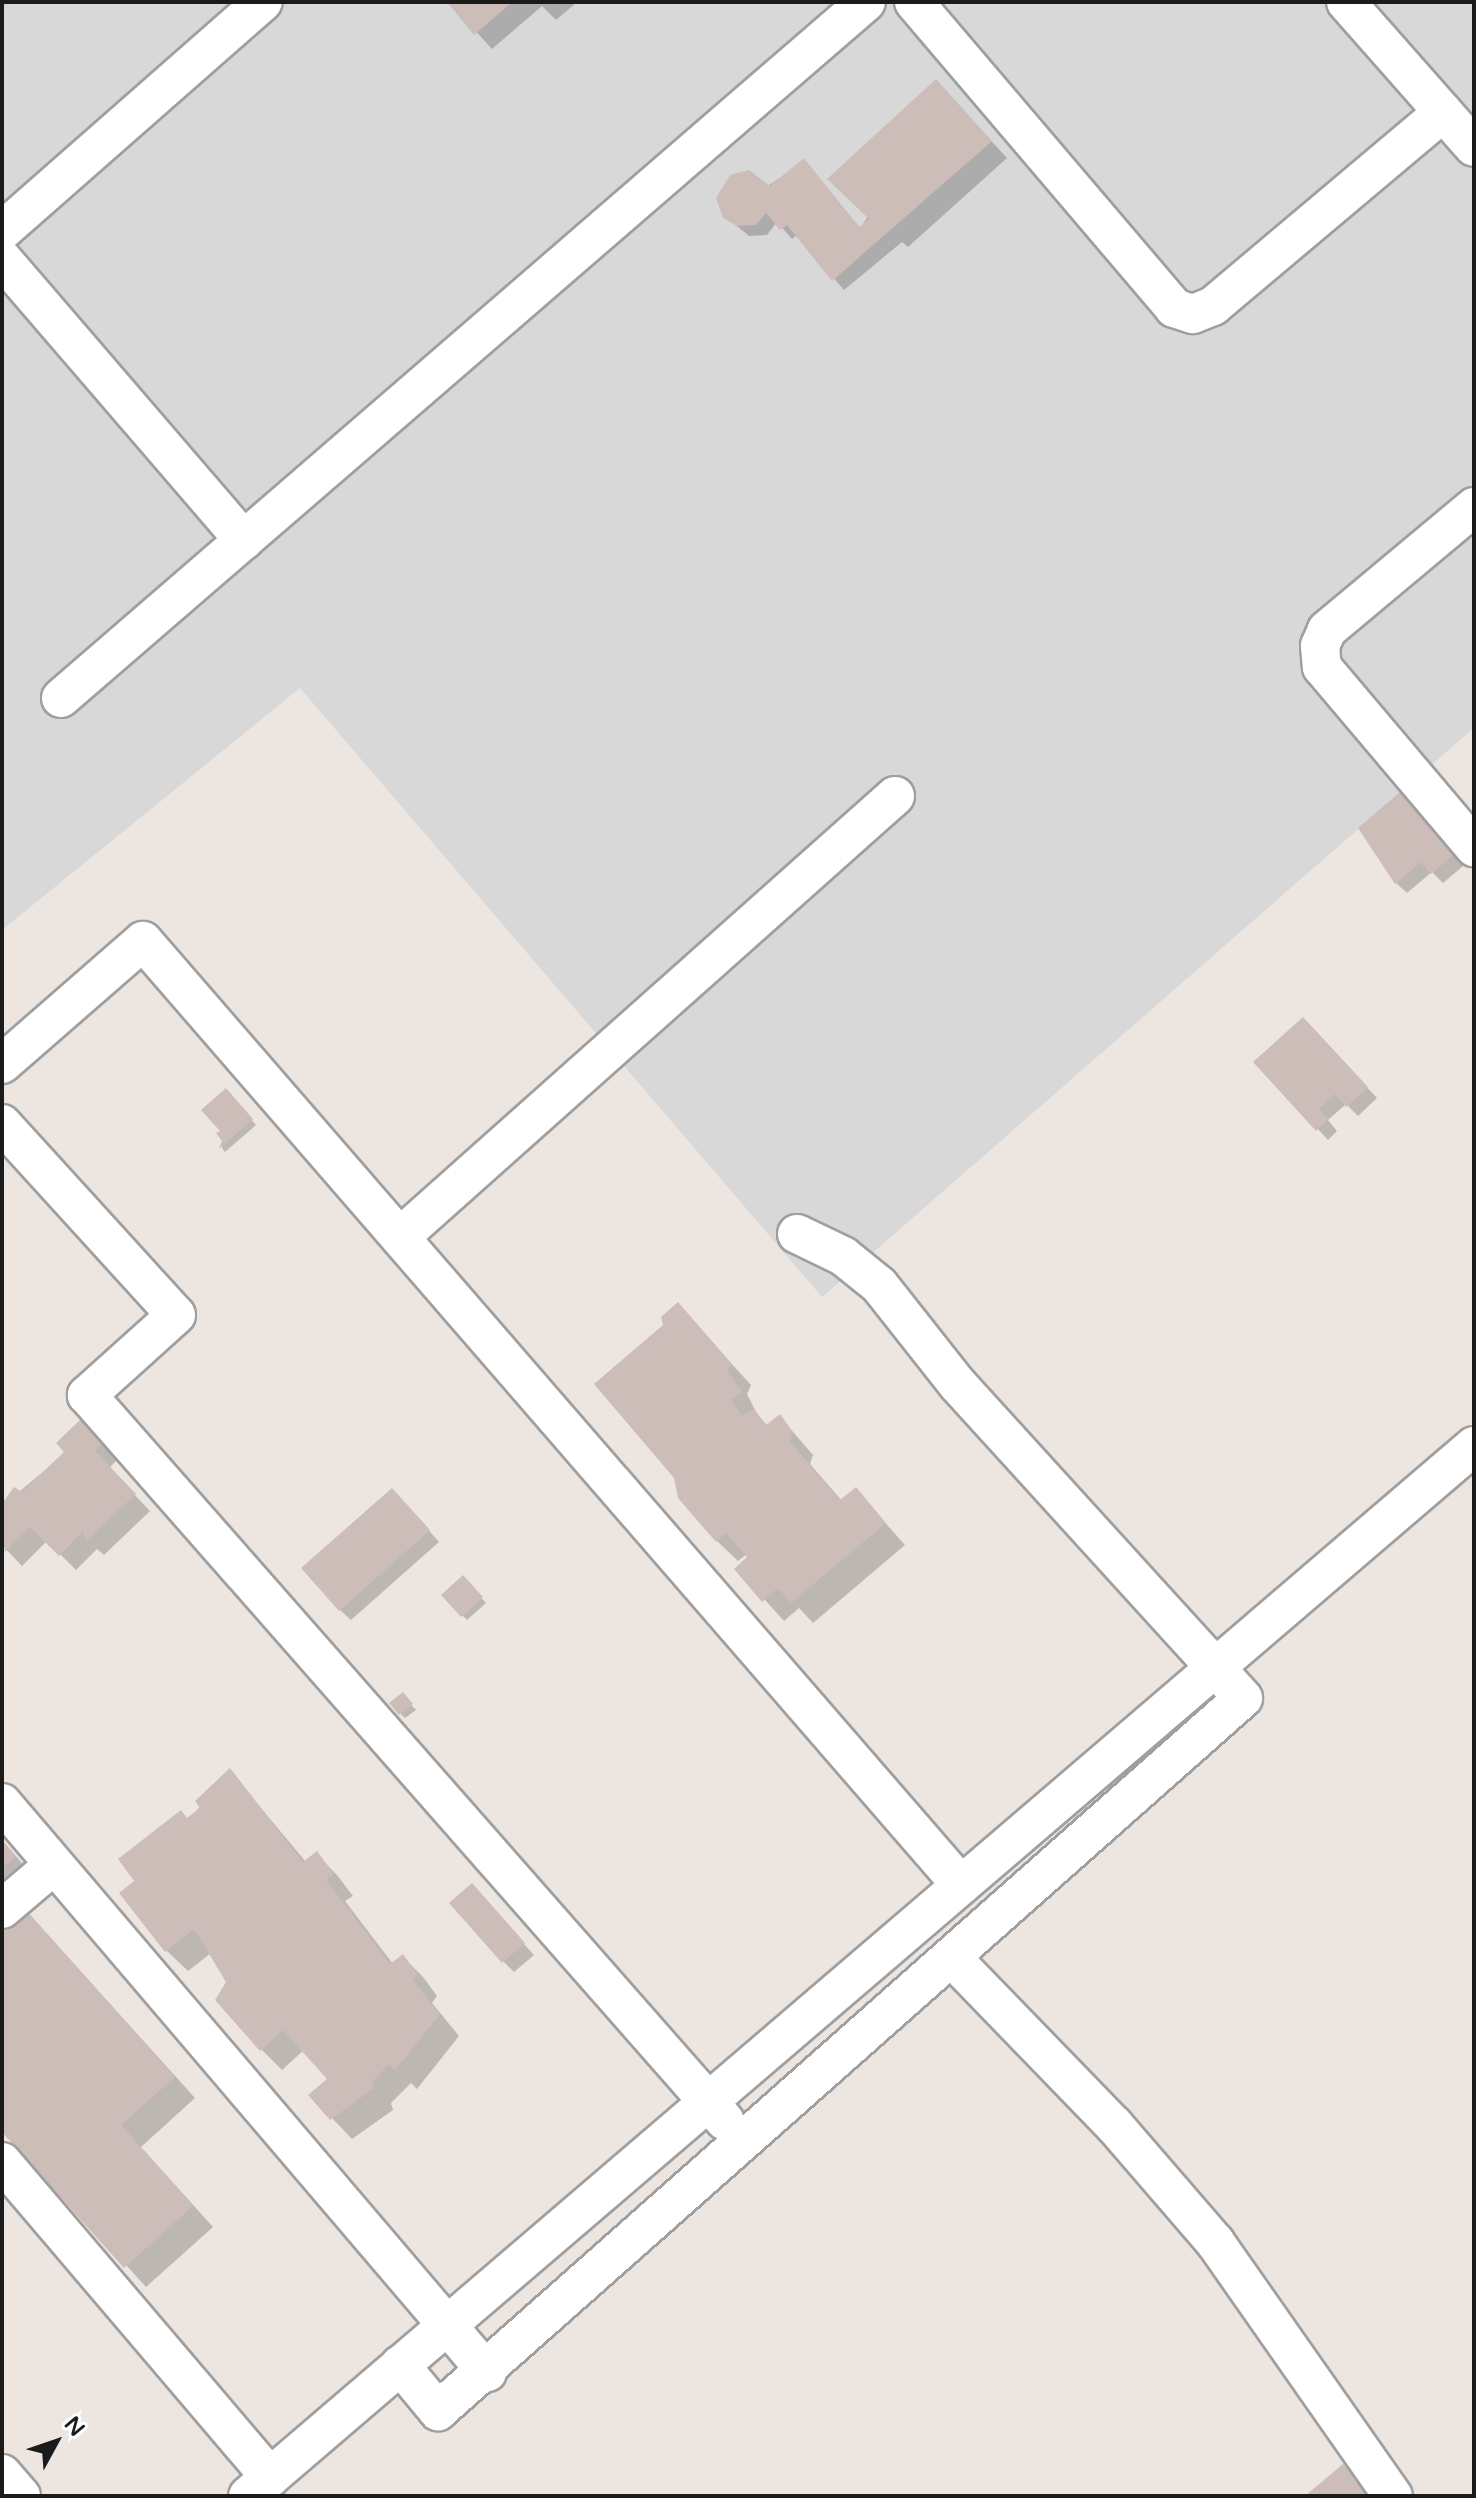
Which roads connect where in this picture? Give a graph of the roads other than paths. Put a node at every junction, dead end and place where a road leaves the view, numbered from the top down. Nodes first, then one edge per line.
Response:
1 (866, 2) edge
2 (914, 2) edge
3 (1346, 2) edge
4 (239, 10) edge
5 (1443, 112) junction
6 (1474, 147) edge
7 (2, 231) edge
8 (2, 259) edge
9 (1474, 507) edge
10 (244, 540) junction
11 (61, 698) dead end
12 (895, 796) dead end
13 (1474, 847) edge
14 (2, 1064) edge
15 (2, 1124) edge
16 (797, 1234) dead end
17 (400, 1237) junction
18 (1474, 1446) edge
19 (1216, 1667) junction
20 (2, 1803) edge
21 (54, 1865) junction
22 (961, 1885) junction
23 (1010, 1906) junction
24 (2, 1909) edge
25 (962, 1949) junction
26 (708, 2101) junction
27 (744, 2144) junction
28 (2, 2162) edge
29 (447, 2322) junction
30 (400, 2365) junction
31 (487, 2372) junction
32 (2, 2474) edge
33 (259, 2487) edge
34 (21, 2496) edge
35 (1393, 2496) edge

1 - 10 street
2 - 5 street
3 - 5 street
4 - 7 street
5 - 6 street
8 - 10 street
9 - 13 street
10 - 11 street
12 - 17 street
14 - 17 street
15 - 26 street
16 - 19 street
17 - 22 street
18 - 19 street
19 - 22 street
19 - 23 street
20 - 21 street
21 - 24 street
21 - 29 street
22 - 23 street
22 - 25 street
22 - 26 street
23 - 25 street
25 - 27 street
25 - 35 street
26 - 27 street
26 - 29 street
27 - 31 street
28 - 33 street
29 - 30 street
29 - 31 street
30 - 31 street
30 - 33 street
32 - 34 street

